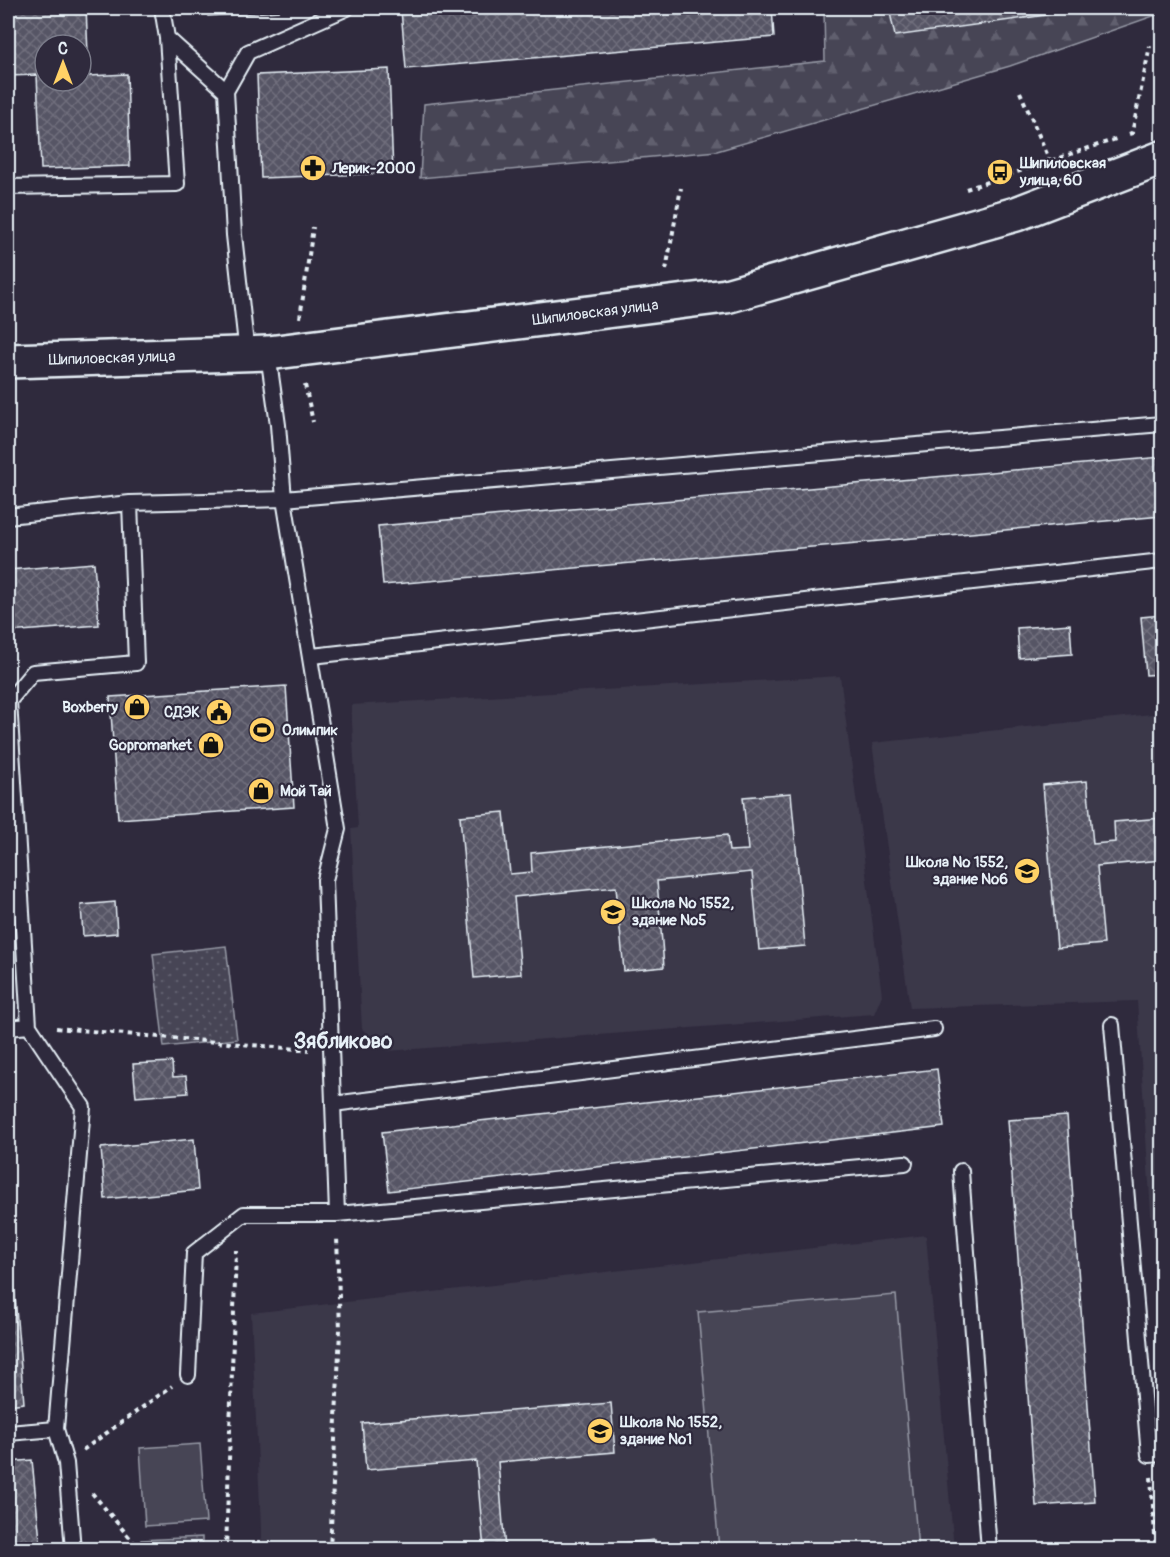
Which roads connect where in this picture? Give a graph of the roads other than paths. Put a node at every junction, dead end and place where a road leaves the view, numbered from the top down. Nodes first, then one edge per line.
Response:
1 (162, 8) edge
2 (347, 8) edge
3 (167, 38) junction
4 (226, 91) junction
5 (1162, 158) edge
6 (8, 187) edge
7 (257, 354) junction
8 (8, 361) edge
9 (1162, 424) edge
10 (284, 499) junction
11 (129, 503) junction
12 (8, 516) edge
13 (1162, 561) edge
14 (312, 656) junction
15 (1112, 1025) dead end
16 (29, 1026) junction
17 (8, 1028) edge
18 (934, 1029) dead end
19 (333, 1104) junction
20 (905, 1163) dead end
21 (961, 1171) dead end
22 (337, 1214) junction
23 (188, 1375) road end
24 (56, 1429) junction
25 (8, 1433) edge
26 (1156, 1455) edge
27 (73, 1550) edge
28 (989, 1550) edge

1 - 3 lane
2 - 4 lane
3 - 4 lane
3 - 6 lane
4 - 7 lane
5 - 7 street, Шипиловская улица
7 - 8 street, Шипиловская улица
7 - 10 lane
9 - 10 lane
10 - 11 lane
10 - 14 lane
11 - 12 lane
11 - 16 lane
13 - 14 lane
14 - 19 lane
15 - 26 lane
16 - 17 lane
16 - 24 lane
18 - 19 lane
19 - 22 lane
20 - 22 lane
21 - 28 lane
22 - 23 lane
24 - 25 lane
24 - 27 lane

